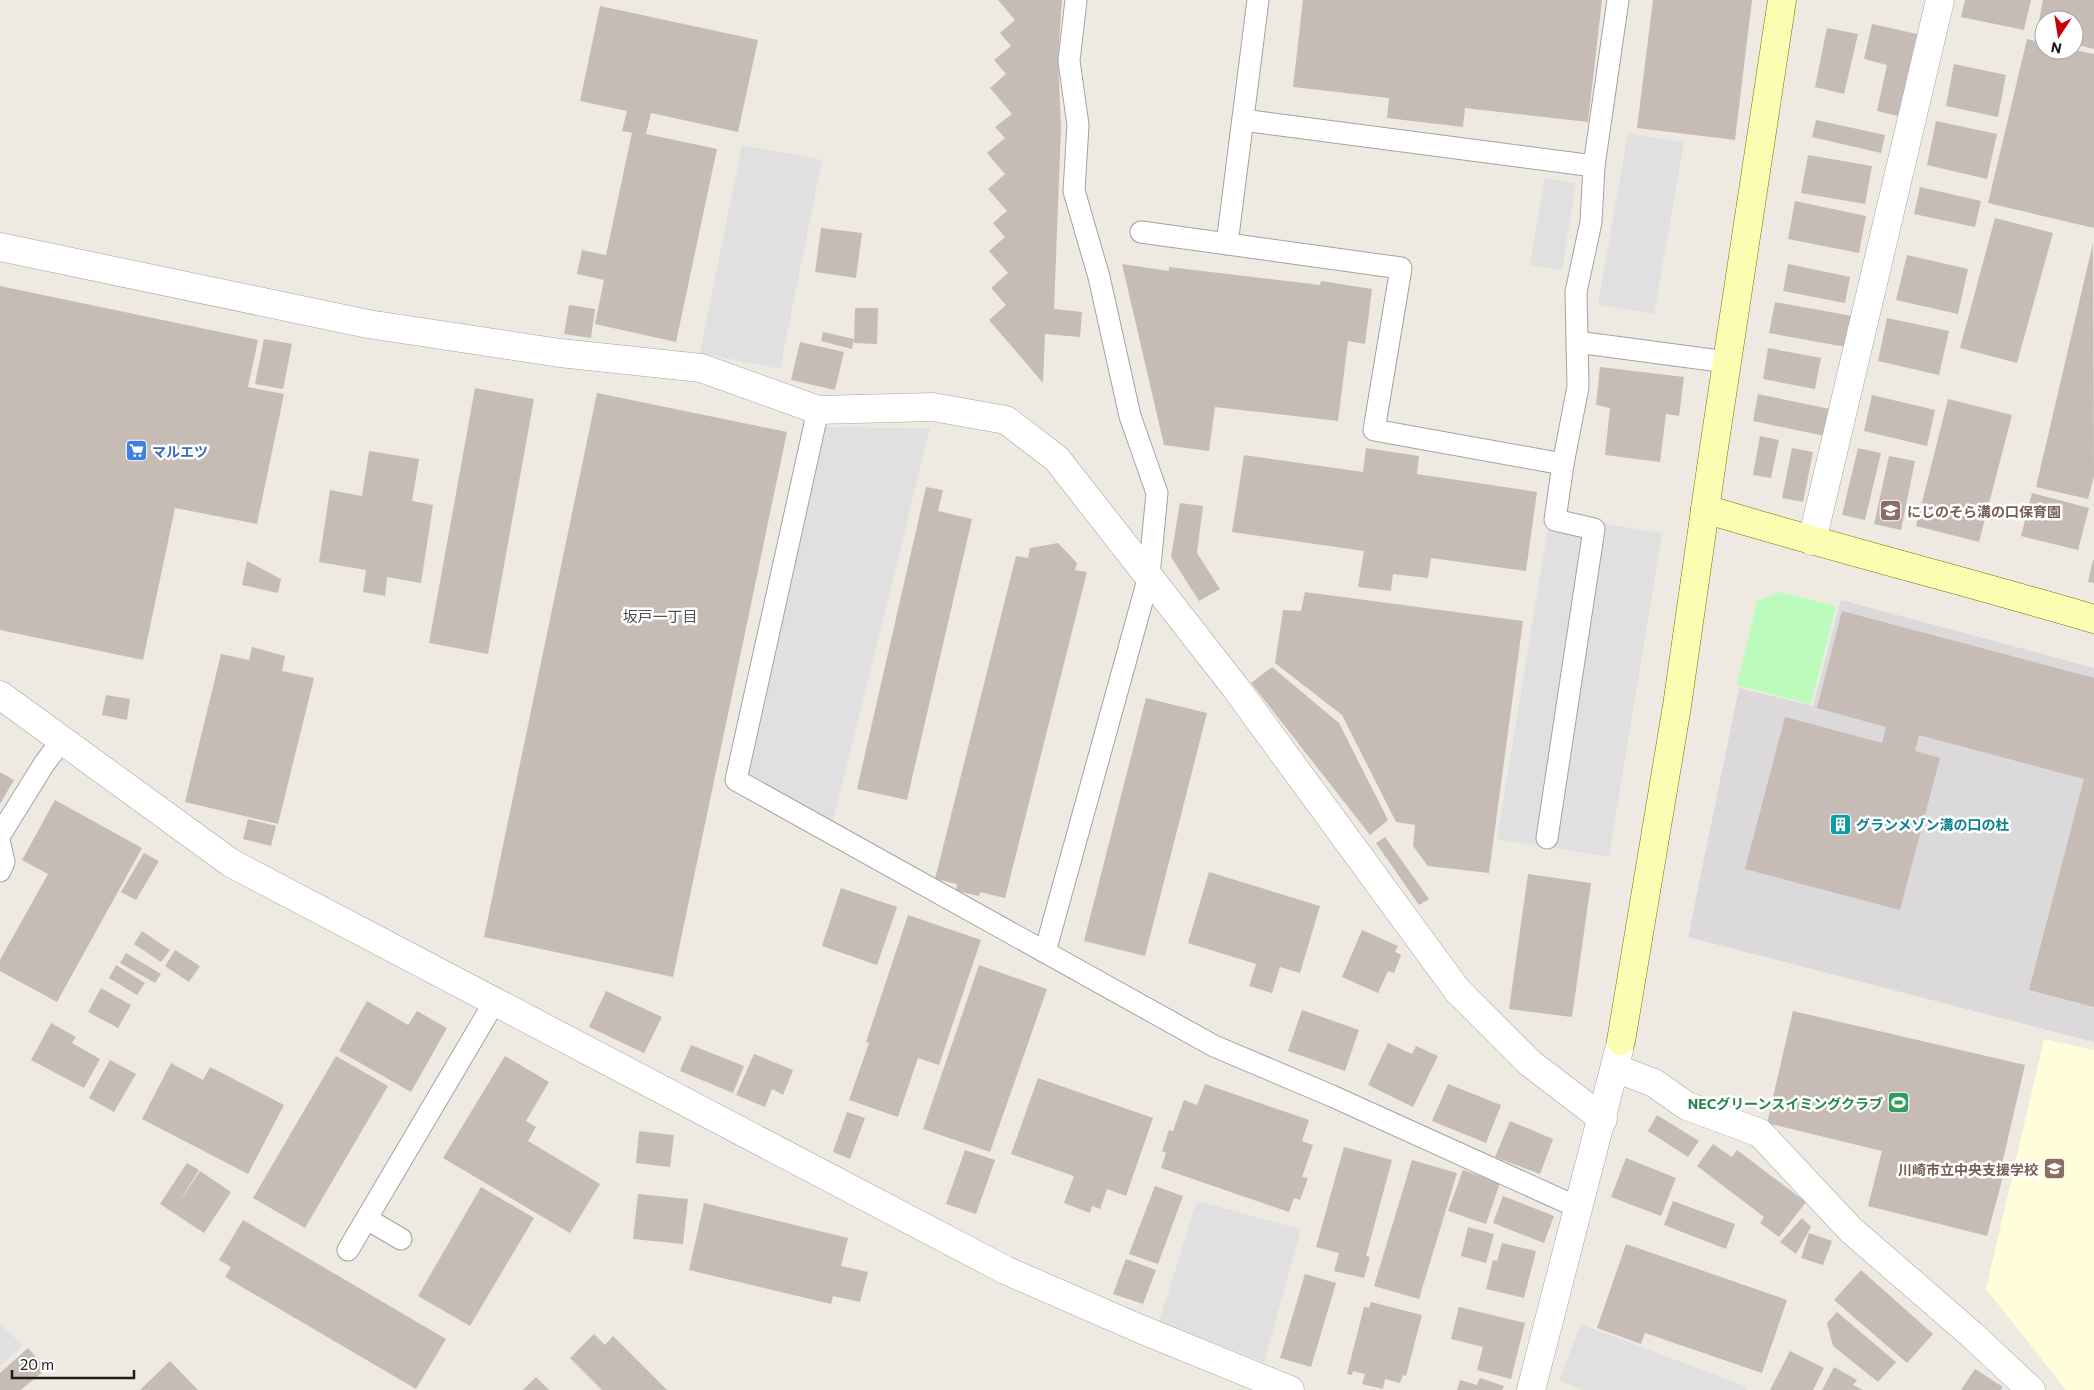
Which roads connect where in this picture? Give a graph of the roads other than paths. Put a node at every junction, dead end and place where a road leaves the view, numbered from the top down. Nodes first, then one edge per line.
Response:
1 (1076, 0) edge
2 (1258, 0) edge
3 (1618, 0) edge
4 (1782, 0) edge
5 (1940, 0) edge
6 (1243, 120) junction
7 (1594, 166) junction
8 (1141, 232) dead end
9 (1227, 244) junction
10 (0, 247) edge
11 (1577, 342) junction
12 (1727, 362) junction
13 (818, 410) junction
14 (1563, 464) junction
15 (1705, 509) junction
16 (1812, 541) junction
17 (1149, 576) junction
18 (2094, 619) edge
19 (0, 695) edge
20 (62, 740) junction
21 (0, 834) edge
22 (1547, 838) dead end
23 (0, 844) edge
24 (0, 871) edge
25 (1045, 952) junction
26 (496, 1001) junction
27 (1615, 1068) junction
28 (1603, 1120) junction
29 (1579, 1208) junction
30 (367, 1219) junction
31 (401, 1239) dead end
32 (348, 1250) dead end
33 (1290, 1390) edge
34 (1530, 1390) edge
35 (2030, 1390) edge

1 - 17 lane
2 - 6 lane
3 - 7 lane
4 - 12 street
5 - 16 street
6 - 7 lane
6 - 9 lane
7 - 11 lane
8 - 9 lane
9 - 14 lane
10 - 13 street
11 - 12 lane
11 - 14 lane
12 - 15 street
13 - 17 street
13 - 25 lane
14 - 22 lane
15 - 16 street
15 - 27 street
16 - 18 street
17 - 25 lane
17 - 28 street
19 - 20 street
20 - 21 lane
20 - 26 street
23 - 24 lane
25 - 29 lane
26 - 30 lane
26 - 33 street
27 - 28 street
27 - 35 street
28 - 29 street
29 - 34 street
30 - 31 lane
30 - 32 lane

